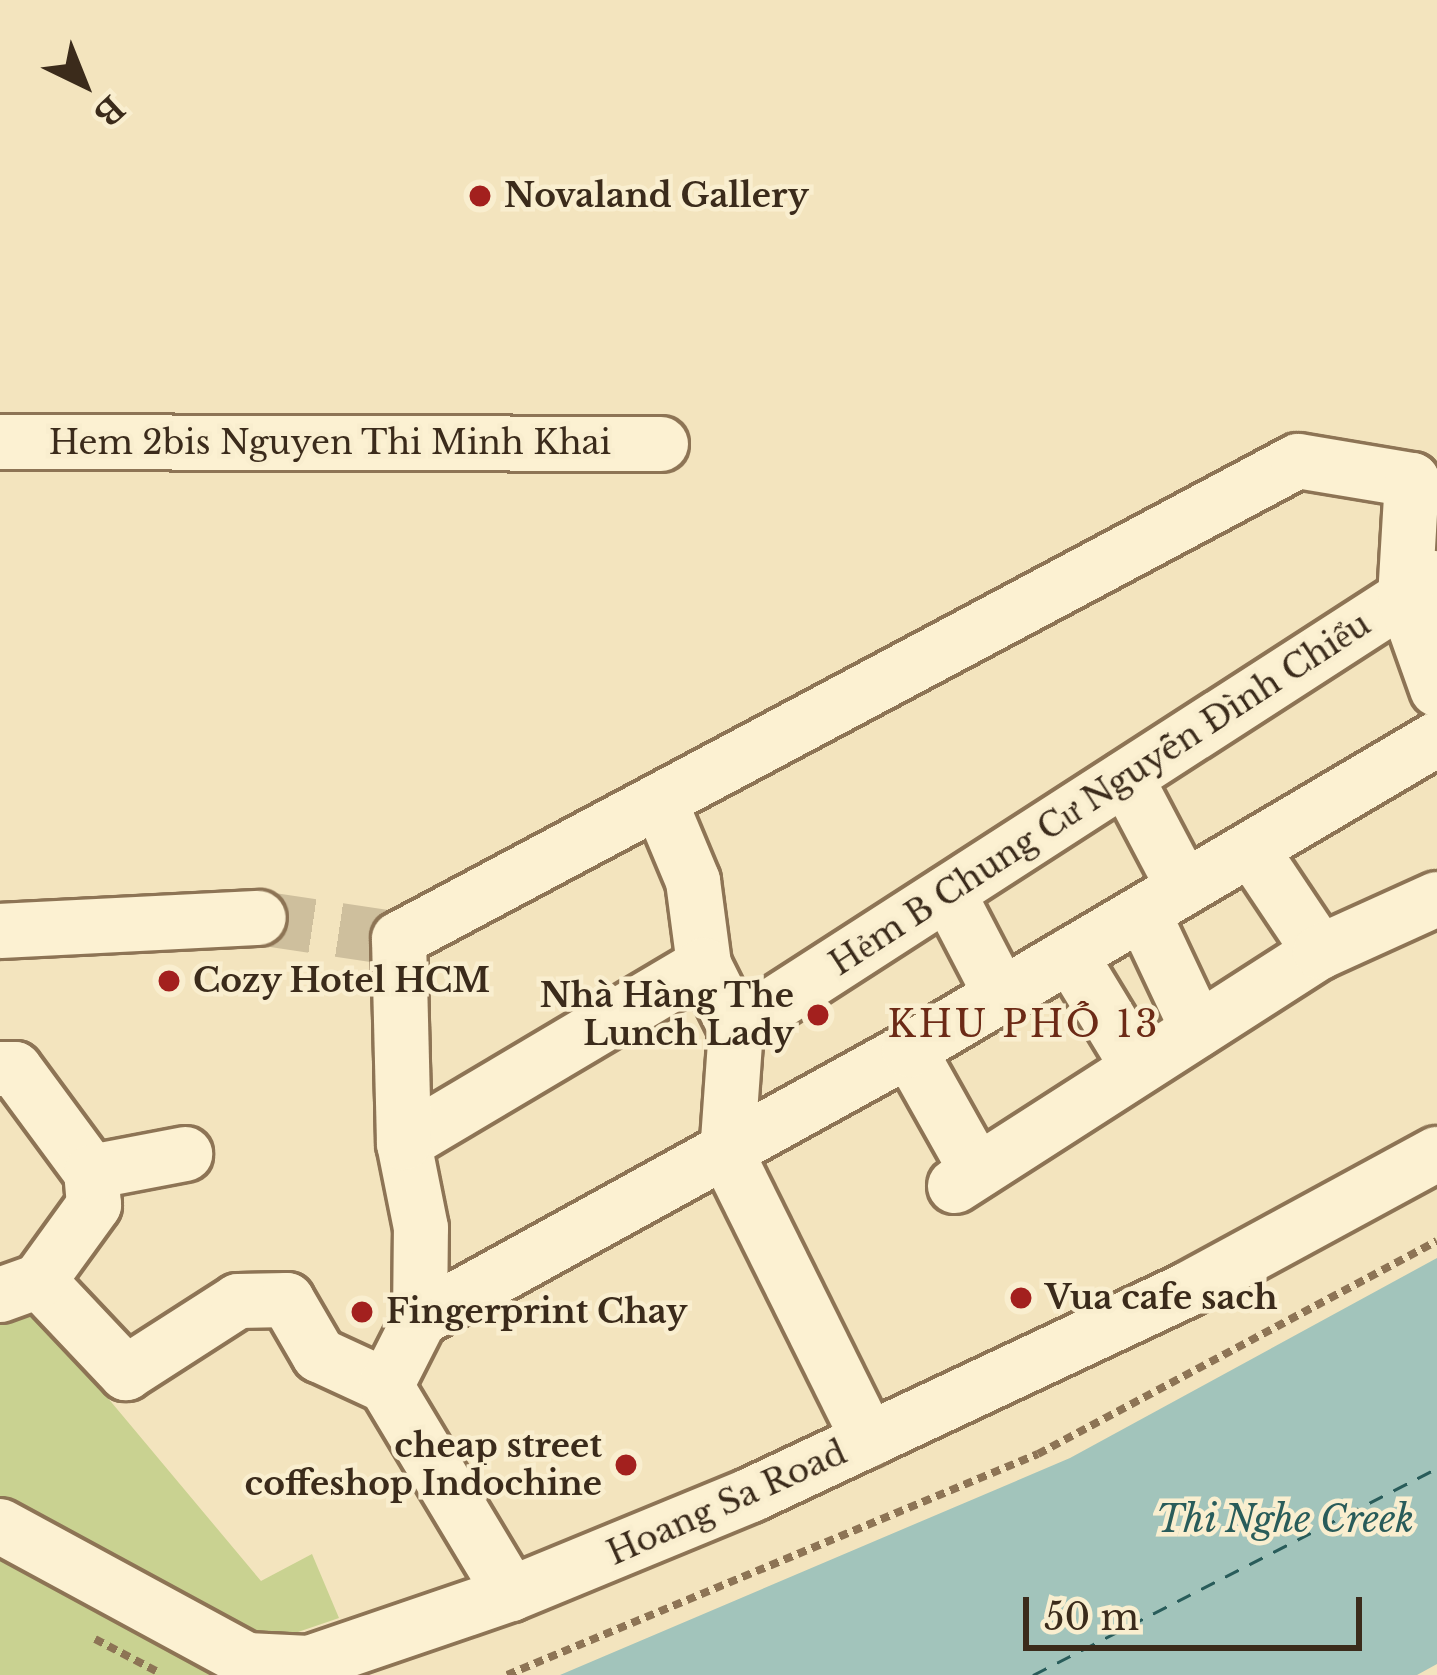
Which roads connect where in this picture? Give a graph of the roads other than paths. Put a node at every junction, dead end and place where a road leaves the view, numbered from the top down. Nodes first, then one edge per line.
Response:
1 (0, 442) edge
2 (661, 444) dead end
3 (1421, 588) edge
4 (1437, 689) edge
5 (1437, 740) edge
6 (1126, 778) junction
7 (660, 802) junction
8 (1251, 849) junction
9 (948, 893) junction
10 (1437, 899) edge
11 (1164, 900) junction
12 (259, 917) tunnel mouth
13 (0, 931) edge
14 (1320, 952) junction
15 (1070, 955) junction
16 (704, 965) junction
17 (1001, 995) junction
18 (736, 1029) junction
19 (1198, 1030) junction
20 (909, 1050) junction
21 (1138, 1067) junction
22 (0, 1069) edge
23 (404, 1143) junction
24 (185, 1154) dead end
25 (727, 1154) junction
26 (1437, 1154) edge
27 (91, 1172) junction
28 (20, 1288) edge
29 (420, 1319) junction
30 (386, 1386) junction
31 (868, 1440) junction
32 (0, 1526) edge
33 (512, 1594) junction

1 - 2 street, Hem 2bis Nguyen Thi Minh Khai
3 - 4 street
3 - 6 street, Hẻm B Chung Cư Nguyễn Ðình Chiểu
3 - 7 street
5 - 8 street
6 - 9 street, Hẻm B Chung Cư Nguyễn Ðình Chiểu
6 - 11 street
7 - 16 street
7 - 23 street
8 - 11 street
8 - 14 street
9 - 17 street
9 - 18 street, Hẻm B Chung Cư Nguyễn Ðình Chiểu
10 - 14 street
11 - 15 street
11 - 19 street
12 - 13 street
14 - 19 street
15 - 17 street
15 - 21 street
16 - 18 street
16 - 23 street
17 - 20 street
18 - 25 street
19 - 21 street
20 - 21 street
20 - 25 street
22 - 27 street
23 - 29 street
24 - 27 street
25 - 29 street
25 - 31 street
26 - 31 street, Hoang Sa Road
27 - 28 street
28 - 30 street
29 - 30 street
30 - 33 street
31 - 33 street, Hoang Sa Road
32 - 33 street, Hoang Sa Road

